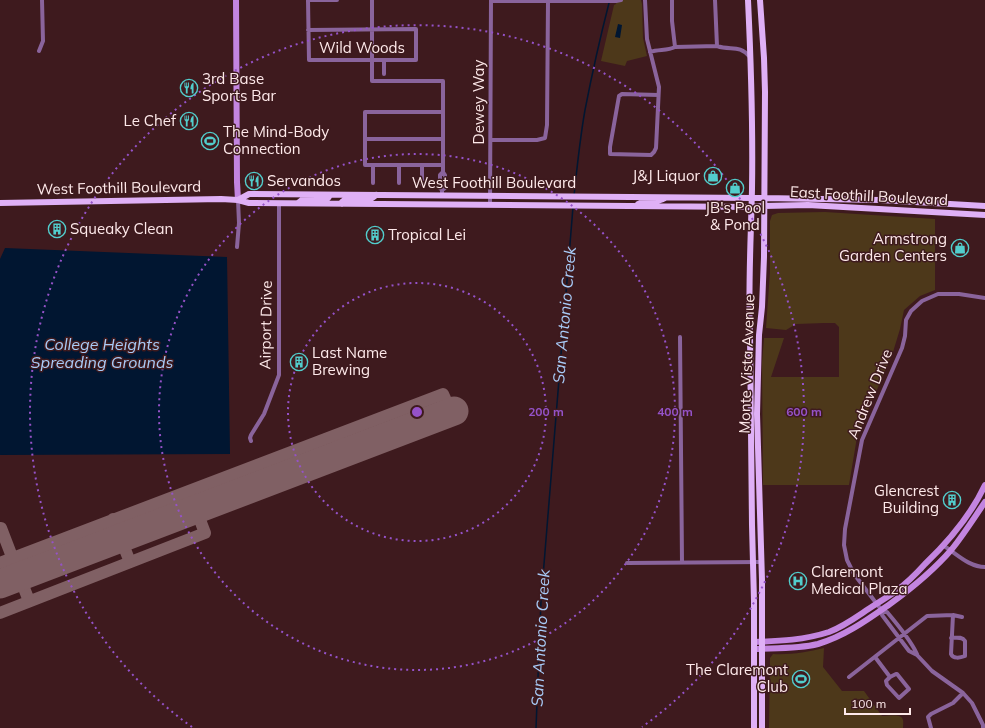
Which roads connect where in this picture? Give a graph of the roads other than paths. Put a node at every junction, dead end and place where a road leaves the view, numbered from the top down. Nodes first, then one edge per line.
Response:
1 (42, 0) edge
2 (236, 0) edge
3 (308, 0) edge
4 (336, 0) edge
5 (372, 0) edge
6 (621, 0) edge
7 (645, 0) edge
8 (672, 0) edge
9 (715, 0) edge
10 (748, 0) edge
11 (760, 0) edge
12 (491, 1) edge
13 (548, 2) junction
14 (308, 30) junction
15 (372, 30) junction
16 (717, 46) junction
17 (675, 47) junction
18 (39, 51) dead end
19 (650, 52) junction
20 (751, 57) junction
21 (372, 60) junction
22 (384, 60) junction
23 (384, 74) dead end
24 (658, 94) junction
25 (442, 112) junction
26 (365, 139) junction
27 (443, 139) junction
28 (491, 140) junction
29 (373, 165) junction
30 (399, 165) junction
31 (422, 165) junction
32 (443, 165) junction
33 (373, 183) dead end
34 (399, 184) dead end
35 (422, 184) dead end
36 (442, 193) junction
37 (330, 195) junction
38 (376, 195) junction
39 (491, 196) junction
40 (666, 197) junction
41 (752, 198) junction
42 (764, 198) junction
43 (238, 200) junction
44 (0, 203) edge
45 (279, 203) junction
46 (298, 203) junction
47 (342, 204) junction
48 (490, 205) junction
49 (638, 206) junction
50 (764, 206) junction
51 (985, 206) edge
52 (751, 207) junction
53 (985, 215) edge
54 (237, 247) dead end
55 (985, 298) edge
56 (680, 337) dead end
57 (252, 441) dead end
58 (985, 485) edge
59 (985, 502) edge
60 (944, 546) junction
61 (951, 550) junction
62 (682, 562) junction
63 (753, 562) junction
64 (762, 562) junction
65 (627, 563) dead end
66 (985, 567) edge
67 (876, 604) junction
68 (882, 611) junction
69 (952, 615) junction
70 (962, 617) dead end
71 (904, 634) junction
72 (899, 638) junction
73 (951, 638) junction
74 (754, 642) junction
75 (762, 642) junction
76 (754, 649) junction
77 (762, 649) junction
78 (917, 655) junction
79 (875, 656) junction
80 (849, 677) dead end
81 (890, 677) junction
82 (963, 693) junction
83 (754, 728) edge
84 (762, 728) edge
85 (931, 728) edge
86 (984, 728) edge

1 - 18 street
2 - 43 main road
3 - 4 street
3 - 14 street
5 - 15 street
6 - 13 street
7 - 19 street
8 - 17 street
9 - 16 street
10 - 20 main road, Monte Vista Avenue
11 - 42 main road, Monte Vista Avenue
12 - 13 street
12 - 28 street, Dewey Way
13 - 28 street
14 - 15 street
14 - 21 street, Wild Woods
15 - 21 street
15 - 22 street, Wild Woods
16 - 17 street
16 - 20 street
17 - 19 street
19 - 24 street
20 - 41 main road, Monte Vista Avenue
21 - 22 street, Wild Woods
21 - 25 street
22 - 23 street
24 - 24 street
25 - 26 street
25 - 27 street
26 - 27 street
26 - 29 street
27 - 32 street
28 - 39 street, Dewey Way
29 - 30 street
29 - 33 street
30 - 31 street
30 - 34 street
31 - 32 street
31 - 35 street
32 - 36 street
36 - 38 main road, West Foothill Boulevard
36 - 39 main road, West Foothill Boulevard
37 - 38 main road, West Foothill Boulevard
37 - 43 main road, West Foothill Boulevard
37 - 46 main road
38 - 47 main road
39 - 40 main road, West Foothill Boulevard
39 - 48 street, Dewey Way
40 - 41 main road, West Foothill Boulevard
40 - 49 main road
41 - 42 main road, East Foothill Boulevard
41 - 52 main road, Monte Vista Avenue
42 - 50 main road, Monte Vista Avenue
42 - 51 main road, East Foothill Boulevard
43 - 44 main road, West Foothill Boulevard
43 - 45 main road, West Foothill Boulevard
43 - 54 street
45 - 46 main road, West Foothill Boulevard
45 - 57 street, Airport Drive
46 - 47 main road, West Foothill Boulevard
47 - 48 main road, West Foothill Boulevard
48 - 49 main road, West Foothill Boulevard
49 - 52 main road, West Foothill Boulevard
50 - 52 main road, East Foothill Boulevard
50 - 53 main road, East Foothill Boulevard
50 - 64 main road, Monte Vista Avenue
52 - 63 main road, Monte Vista Avenue
55 - 67 street, Andrew Drive
56 - 62 street
58 - 60 main road
59 - 61 main road
60 - 61 street
60 - 67 main road
61 - 66 street
61 - 68 main road
62 - 63 street
62 - 65 street
63 - 64 street
63 - 74 main road, Monte Vista Avenue
64 - 75 main road, Monte Vista Avenue
67 - 68 street, Andrew Drive
67 - 75 main road
68 - 71 street
68 - 72 street
68 - 77 main road
69 - 70 street
69 - 71 street
69 - 73 street
71 - 72 street
71 - 78 street
72 - 78 street
72 - 79 street
73 - 73 street
74 - 75 main road
74 - 76 main road, Monte Vista Avenue
75 - 77 main road, Monte Vista Avenue
76 - 77 main road
76 - 83 main road, Monte Vista Avenue
77 - 84 main road, Monte Vista Avenue
78 - 82 street
79 - 80 street
79 - 81 street
81 - 81 street
82 - 85 street
82 - 86 street

